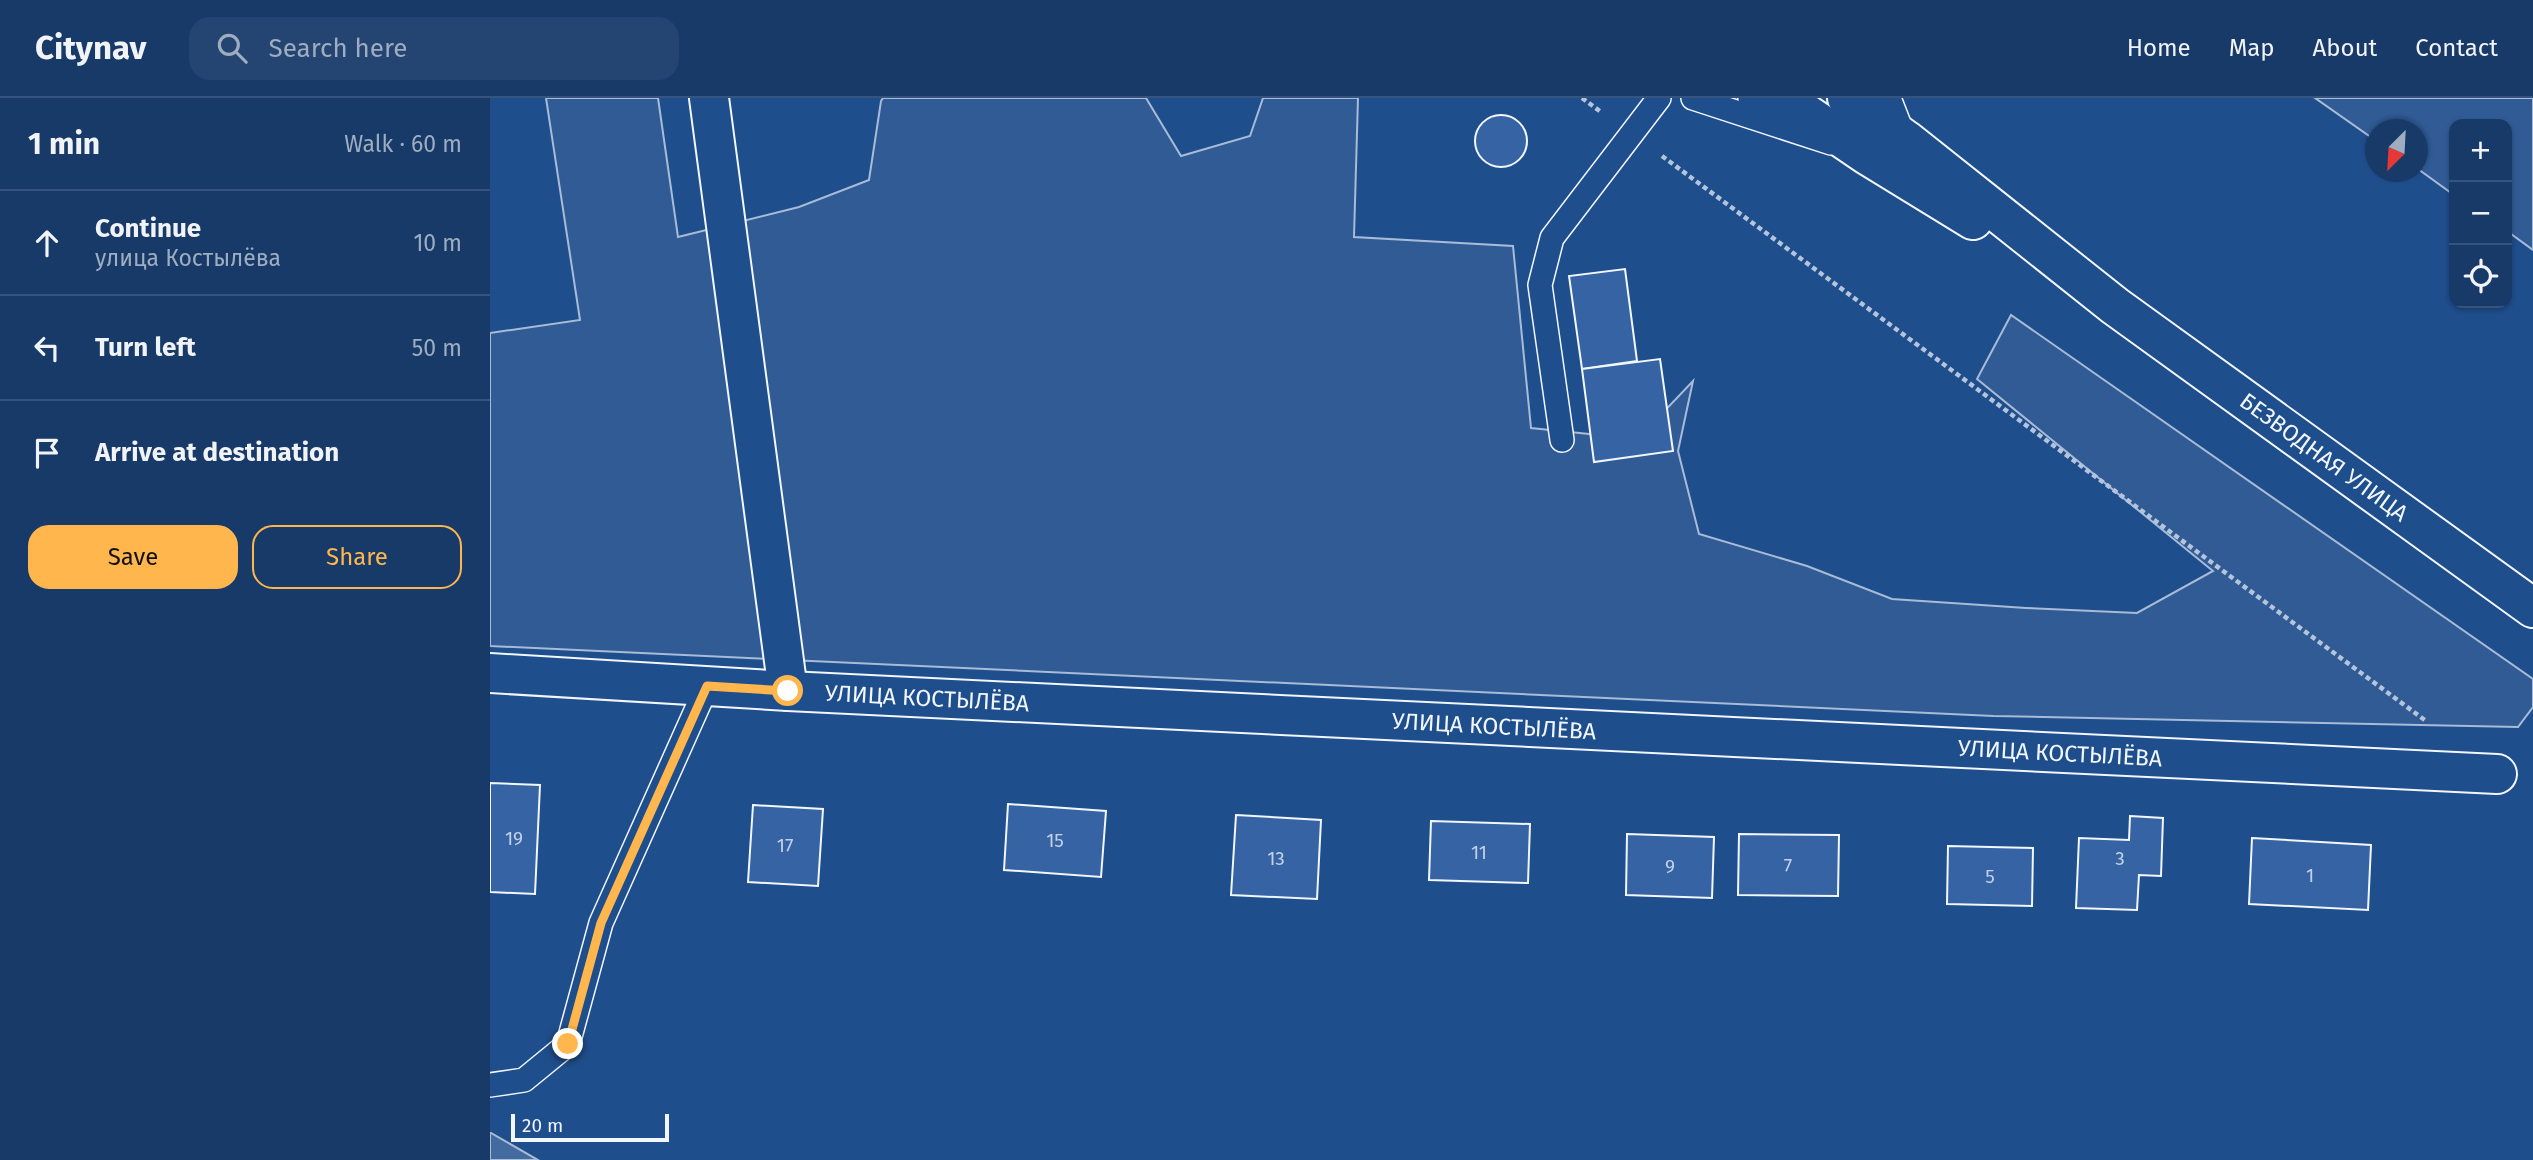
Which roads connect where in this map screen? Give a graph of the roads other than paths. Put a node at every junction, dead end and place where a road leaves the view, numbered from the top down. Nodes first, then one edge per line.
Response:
1 (709, 98) edge
2 (1659, 98) edge
3 (1693, 98) edge
4 (1750, 98) edge
5 (1783, 98) edge
6 (1847, 98) edge
7 (1868, 98) edge
8 (1889, 98) edge
9 (1906, 140) junction
10 (1867, 155) junction
11 (2115, 306) junction
12 (1562, 440) dead end
13 (2533, 608) edge
14 (490, 673) edge
15 (707, 686) junction
16 (788, 691) junction
17 (2497, 775) dead end
18 (490, 1085) edge

1 - 16 street
2 - 12 lane
3 - 10 lane
4 - 10 lane
5 - 10 street, БЕЗВОДНАЯ УЛИЦА
6 - 9 street, БЕЗВОДНАЯ УЛИЦА
7 - 9 lane
8 - 9 lane
9 - 11 street, БЕЗВОДНАЯ УЛИЦА
10 - 11 street, БЕЗВОДНАЯ УЛИЦА
11 - 13 street, БЕЗВОДНАЯ УЛИЦА
14 - 15 street, УЛИЦА КОСТЫЛЁВА
15 - 16 street, УЛИЦА КОСТЫЛЁВА
15 - 18 lane
16 - 17 street, УЛИЦА КОСТЫЛЁВА

